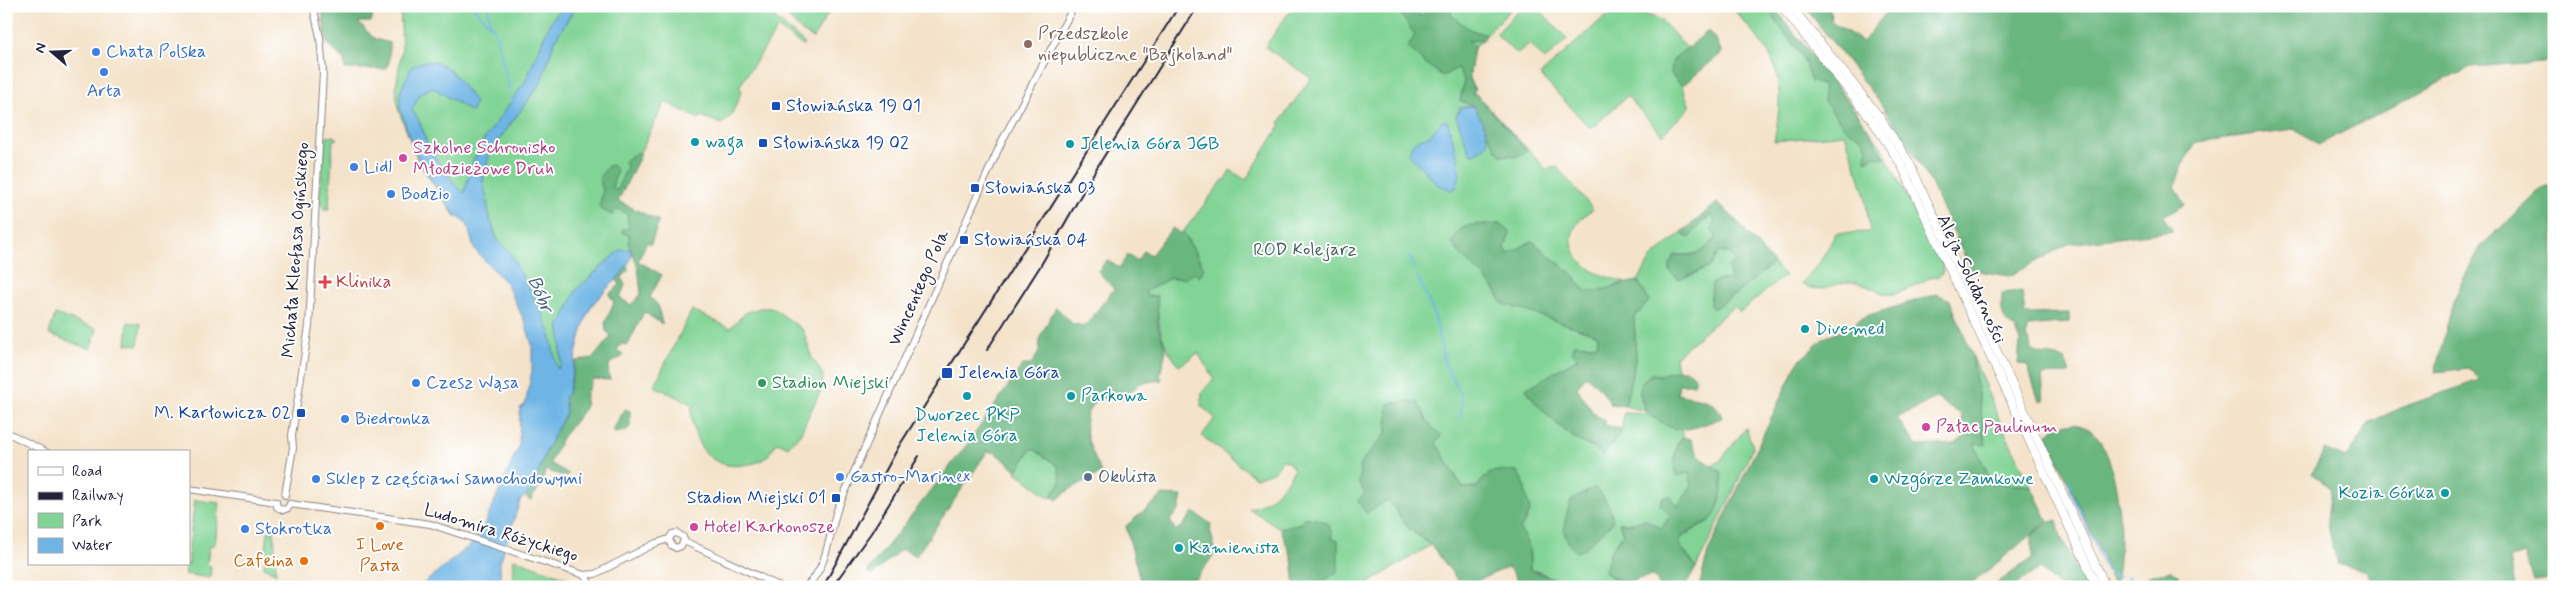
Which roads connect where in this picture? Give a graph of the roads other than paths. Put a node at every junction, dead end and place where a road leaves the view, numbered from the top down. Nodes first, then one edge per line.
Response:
1 (312, 6) edge
2 (1074, 6) edge
3 (1781, 6) edge
4 (1791, 6) edge
5 (6, 432) edge
6 (42, 450) edge
7 (190, 489) edge
8 (285, 496) junction
9 (276, 502) junction
10 (290, 504) junction
11 (669, 539) junction
12 (684, 541) junction
13 (584, 574) junction
14 (592, 587) edge
15 (781, 587) edge
16 (804, 587) edge
17 (2097, 587) edge
18 (2106, 587) edge

1 - 8 street, Michała Kleofasa Ogińskiego
2 - 16 street, Wincentego Pola
3 - 17 main road, Aleja Solidarności
4 - 18 main road, Aleja Solidarności
5 - 6 street
7 - 9 street
8 - 9 street
8 - 10 street
9 - 10 street
10 - 13 street, Ludomira Różyckiego
11 - 12 street
11 - 12 street
11 - 13 street
12 - 15 street
13 - 14 street

